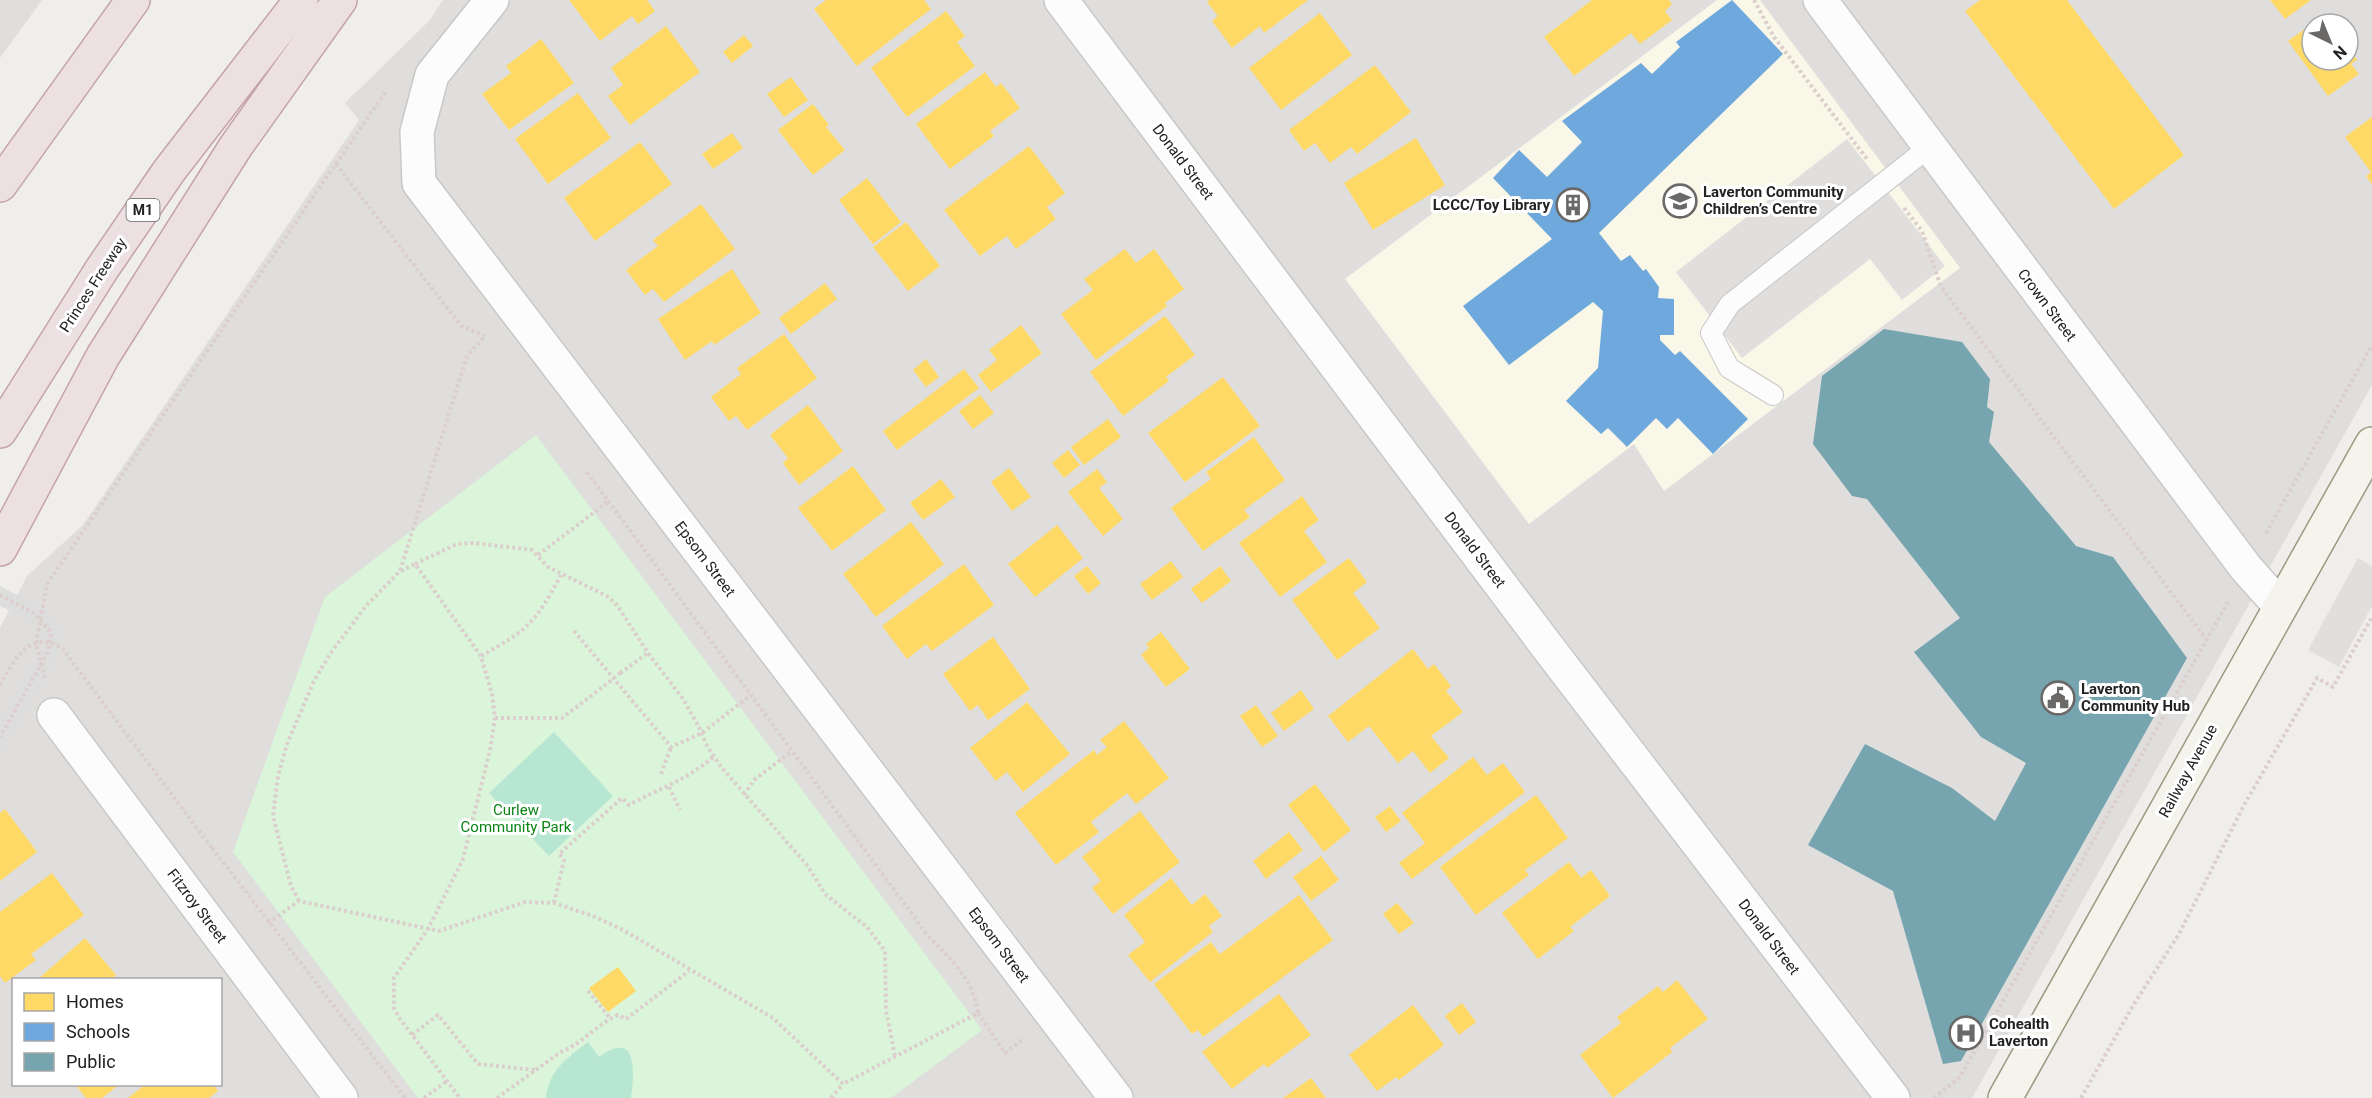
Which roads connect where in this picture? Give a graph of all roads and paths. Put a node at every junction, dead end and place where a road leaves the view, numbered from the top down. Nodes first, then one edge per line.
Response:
1 (133, 0) edge
2 (301, 0) edge
3 (340, 0) edge
4 (492, 0) edge
5 (1061, 0) edge
6 (1754, 0) edge
7 (1820, 0) edge
8 (389, 87) dead end
9 (1929, 148) junction
10 (336, 164) junction
11 (1885, 182) junction
12 (0, 185) edge
13 (485, 336) junction
14 (492, 345) dead end
15 (2372, 345) edge
16 (1773, 395) dead end
17 (0, 431) edge
18 (2372, 444) edge
19 (582, 464) dead end
20 (609, 501) junction
21 (0, 549) edge
22 (538, 555) junction
23 (415, 564) junction
24 (2246, 568) junction
25 (400, 571) junction
26 (561, 575) junction
27 (0, 595) edge
28 (2280, 606) junction
29 (2372, 617) edge
30 (574, 631) dead end
31 (2207, 640) junction
32 (648, 653) junction
33 (481, 656) junction
34 (0, 685) edge
35 (751, 695) junction
36 (54, 715) joint
37 (495, 718) junction
38 (0, 737) edge
39 (671, 747) junction
40 (792, 751) junction
41 (713, 757) junction
42 (661, 774) dead end
43 (669, 787) junction
44 (744, 795) junction
45 (680, 810) dead end
46 (299, 901) junction
47 (554, 903) junction
48 (268, 923) junction
49 (428, 929) junction
50 (689, 971) junction
51 (588, 991) dead end
52 (978, 1013) junction
53 (1053, 1016) junction
54 (610, 1018) junction
55 (412, 1035) junction
56 (895, 1056) junction
57 (536, 1071) junction
58 (447, 1081) junction
59 (843, 1084) junction
60 (341, 1098) edge
61 (405, 1098) edge
62 (424, 1098) edge
63 (460, 1098) edge
64 (497, 1098) edge
65 (831, 1098) edge
66 (1116, 1098) edge
67 (1893, 1098) edge
68 (1934, 1098) edge
69 (2005, 1098) edge
70 (2081, 1098) edge

1 - 12 highway
2 - 17 highway, Princes Freeway / M1
3 - 21 highway
4 - 53 street, Epsom Street
5 - 67 street, Donald Street
6 - 11 path
7 - 9 street, Crown Street
8 - 10 path
9 - 11 lane
9 - 24 street, Crown Street
10 - 13 path
10 - 36 path
11 - 16 lane
11 - 31 path
13 - 14 path
13 - 25 path
15 - 24 path
18 - 28 street, Railway Avenue
19 - 20 path
20 - 22 path
20 - 35 path
22 - 23 path
22 - 26 path
23 - 25 path
23 - 33 path
24 - 28 street, Crown Street
24 - 31 path
25 - 46 path
26 - 32 path
26 - 33 path
27 - 38 path, bridge
28 - 69 street, Railway Avenue
29 - 70 path
30 - 39 path
31 - 68 path
32 - 37 path, bridge
32 - 41 path, bridge
33 - 37 path
34 - 48 path, bridge
35 - 39 path
35 - 40 path
36 - 60 street, Fitzroy Street
37 - 49 path
39 - 42 path
40 - 44 path
40 - 52 path
41 - 43 path
41 - 44 path
43 - 45 path
43 - 47 path
44 - 56 path
46 - 48 path
46 - 49 path
47 - 49 path
47 - 50 path
48 - 61 path
49 - 55 path
50 - 54 path
50 - 59 path
51 - 54 path
52 - 53 path
52 - 56 path
53 - 66 street, Epsom Street
54 - 57 path
55 - 57 path
55 - 58 path
56 - 59 path
57 - 64 path
58 - 62 path
58 - 63 path
59 - 65 path

